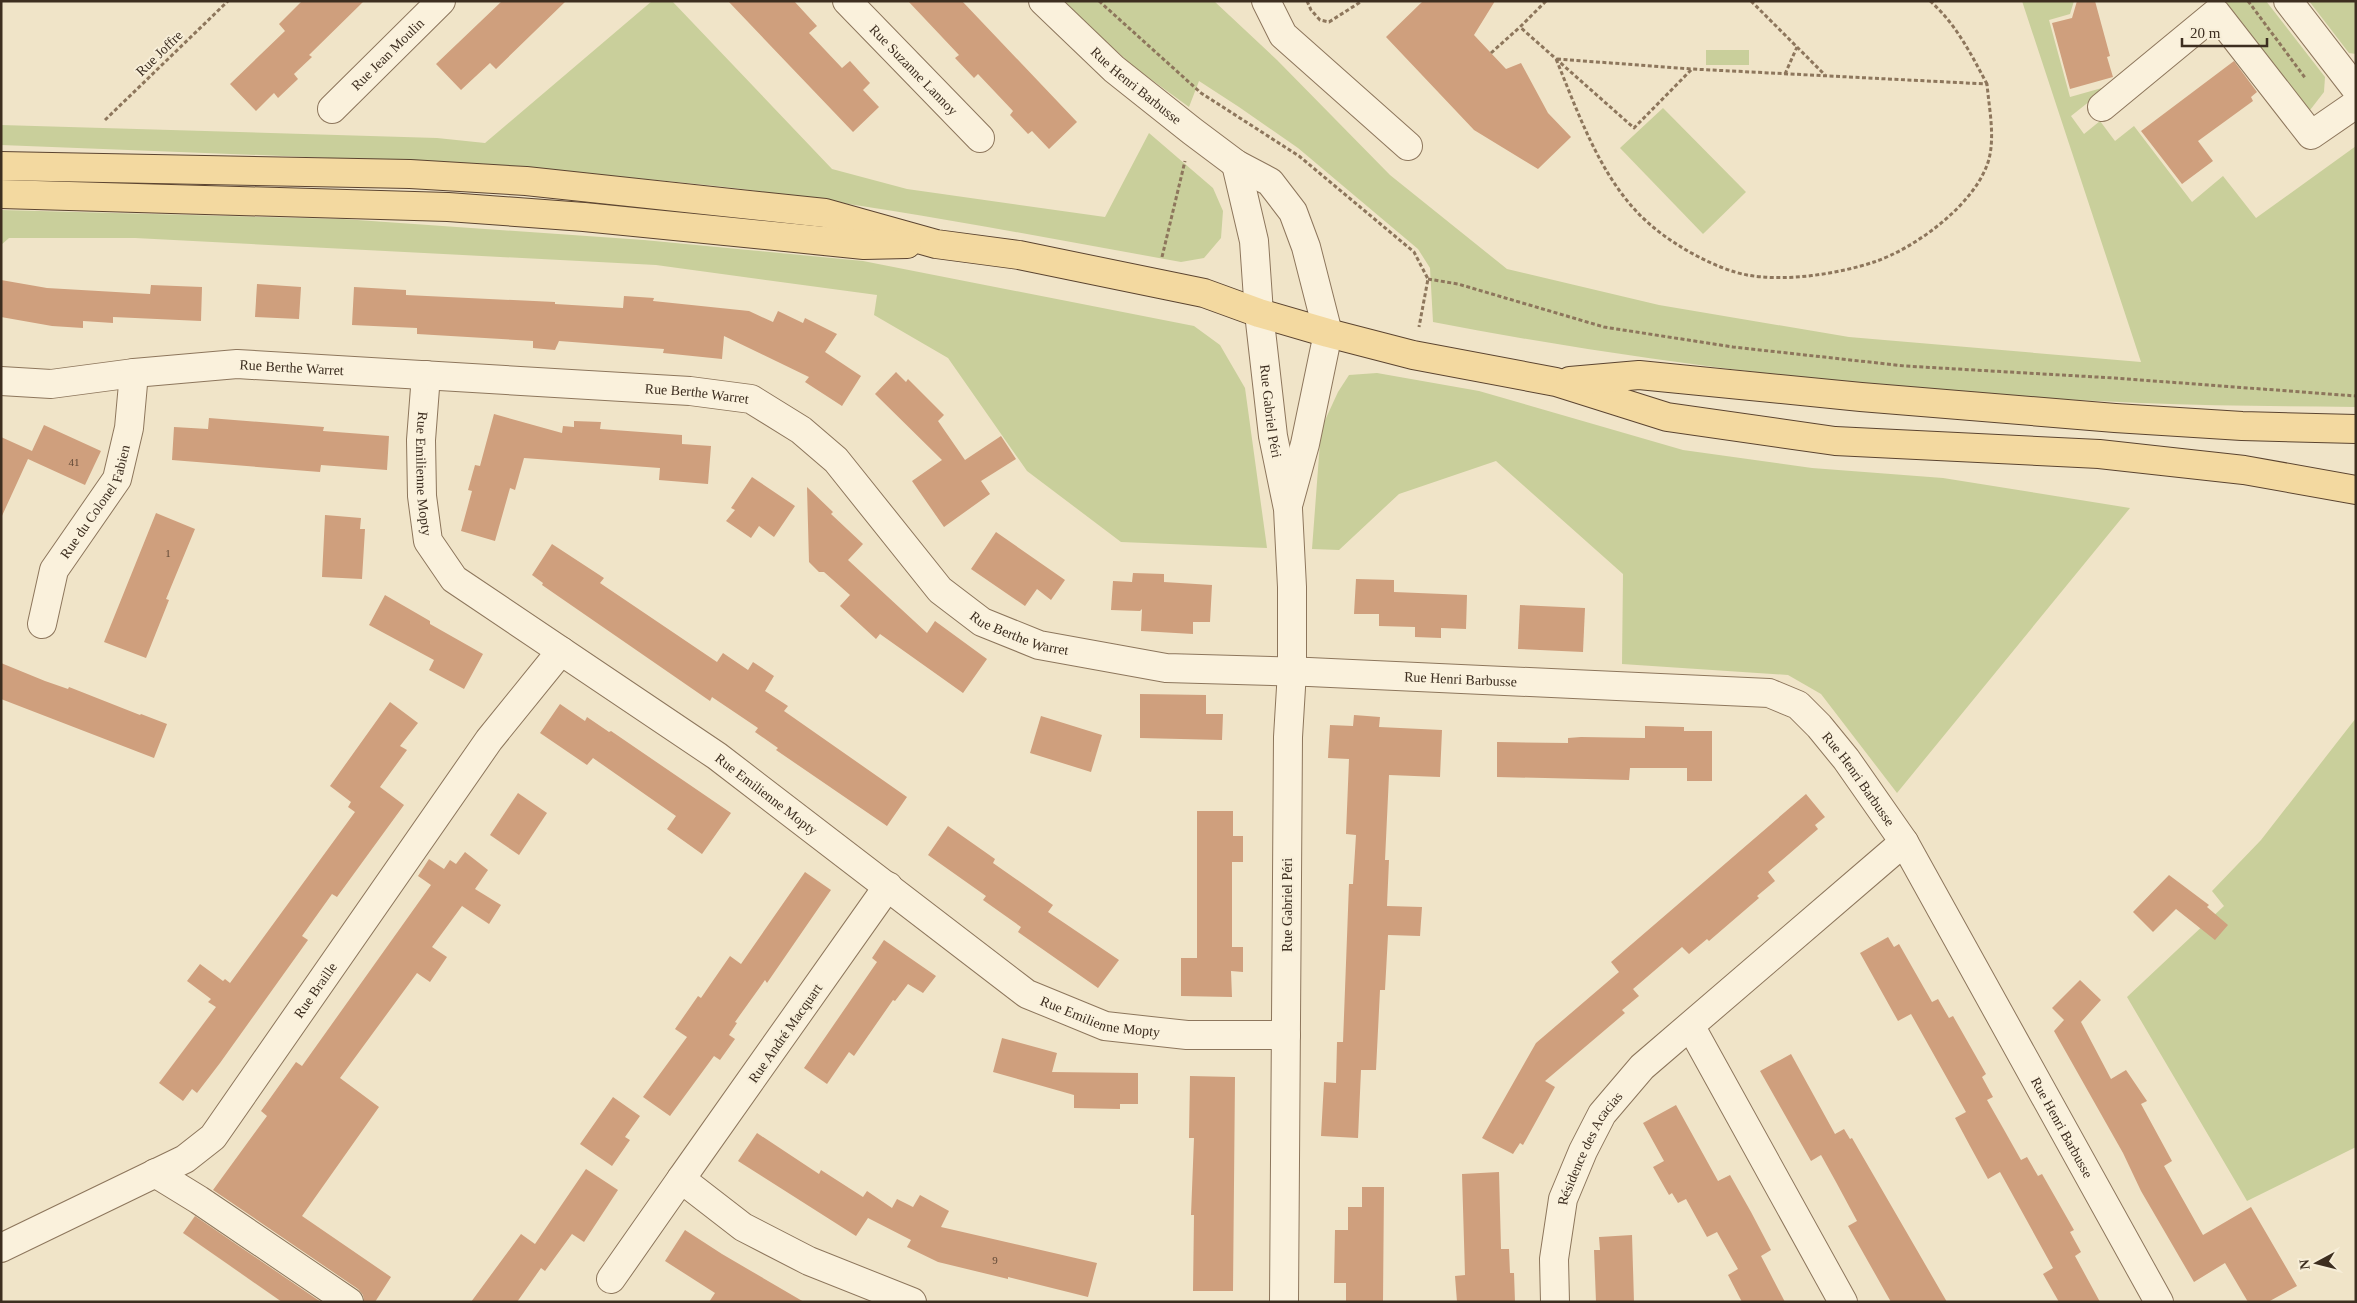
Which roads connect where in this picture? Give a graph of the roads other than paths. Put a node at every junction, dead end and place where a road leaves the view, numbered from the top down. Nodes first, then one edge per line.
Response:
1 (441, 1) edge
2 (847, 1) edge
3 (1043, 1) edge
4 (1266, 1) edge
5 (2288, 1) edge
6 (2356, 89) edge
7 (2356, 104) edge
8 (2102, 107) dead end
9 (332, 108) dead end
10 (980, 138) dead end
11 (1408, 146) dead end
12 (1236, 164) junction
13 (1, 166) edge
14 (1, 194) edge
15 (936, 244) junction
16 (1259, 313) junction
17 (1328, 333) junction
18 (134, 373) junction
19 (426, 375) junction
20 (1, 381) edge
21 (1556, 382) junction
22 (2356, 430) edge
23 (2356, 490) edge
24 (1288, 509) junction
25 (42, 624) dead end
26 (561, 651) junction
27 (1292, 671) junction
28 (1904, 842) junction
29 (888, 886) junction
30 (1690, 1026) junction
31 (1286, 1035) junction
32 (155, 1173) junction
33 (681, 1179) junction
34 (1, 1248) edge
35 (611, 1279) dead end
36 (349, 1302) edge
37 (912, 1302) edge
38 (1284, 1302) edge
39 (1555, 1302) edge
40 (1842, 1302) edge
41 (2160, 1302) edge

1 - 9 street, Rue Jean Moulin
2 - 10 street, Rue Suzanne Lannoy
3 - 12 street, Rue Henri Barbusse
4 - 11 street
5 - 6 street
7 - 8 street
12 - 16 street
12 - 17 street, Rue Henri Barbusse
13 - 15 main road
14 - 15 main road
15 - 16 main road
16 - 17 main road
16 - 24 street, Rue Gabriel Péri
17 - 21 main road
17 - 24 street, Rue Gabriel Péri
18 - 19 street, Rue Berthe Warret
18 - 20 street, Rue Berthe Warret
18 - 25 street, Rue du Colonel Fabien
19 - 26 street, Rue Emilienne Mopty
19 - 27 street, Rue Berthe Warret
21 - 22 main road
21 - 23 main road
24 - 27 street, Rue Gabriel Péri
26 - 29 street, Rue Emilienne Mopty
26 - 32 street, Rue Braille
27 - 28 street, Rue Henri Barbusse
27 - 31 street, Rue Gabriel Péri
28 - 30 street, Résidence des Acacias
28 - 41 street, Rue Henri Barbusse
29 - 31 street, Rue Emilienne Mopty
29 - 33 street, Rue André Macquart
30 - 39 street, Résidence des Acacias
30 - 40 street
31 - 38 street, Rue Gabriel Péri
32 - 34 street, Rue Braille
32 - 36 street
33 - 35 street, Rue André Macquart
33 - 37 street

